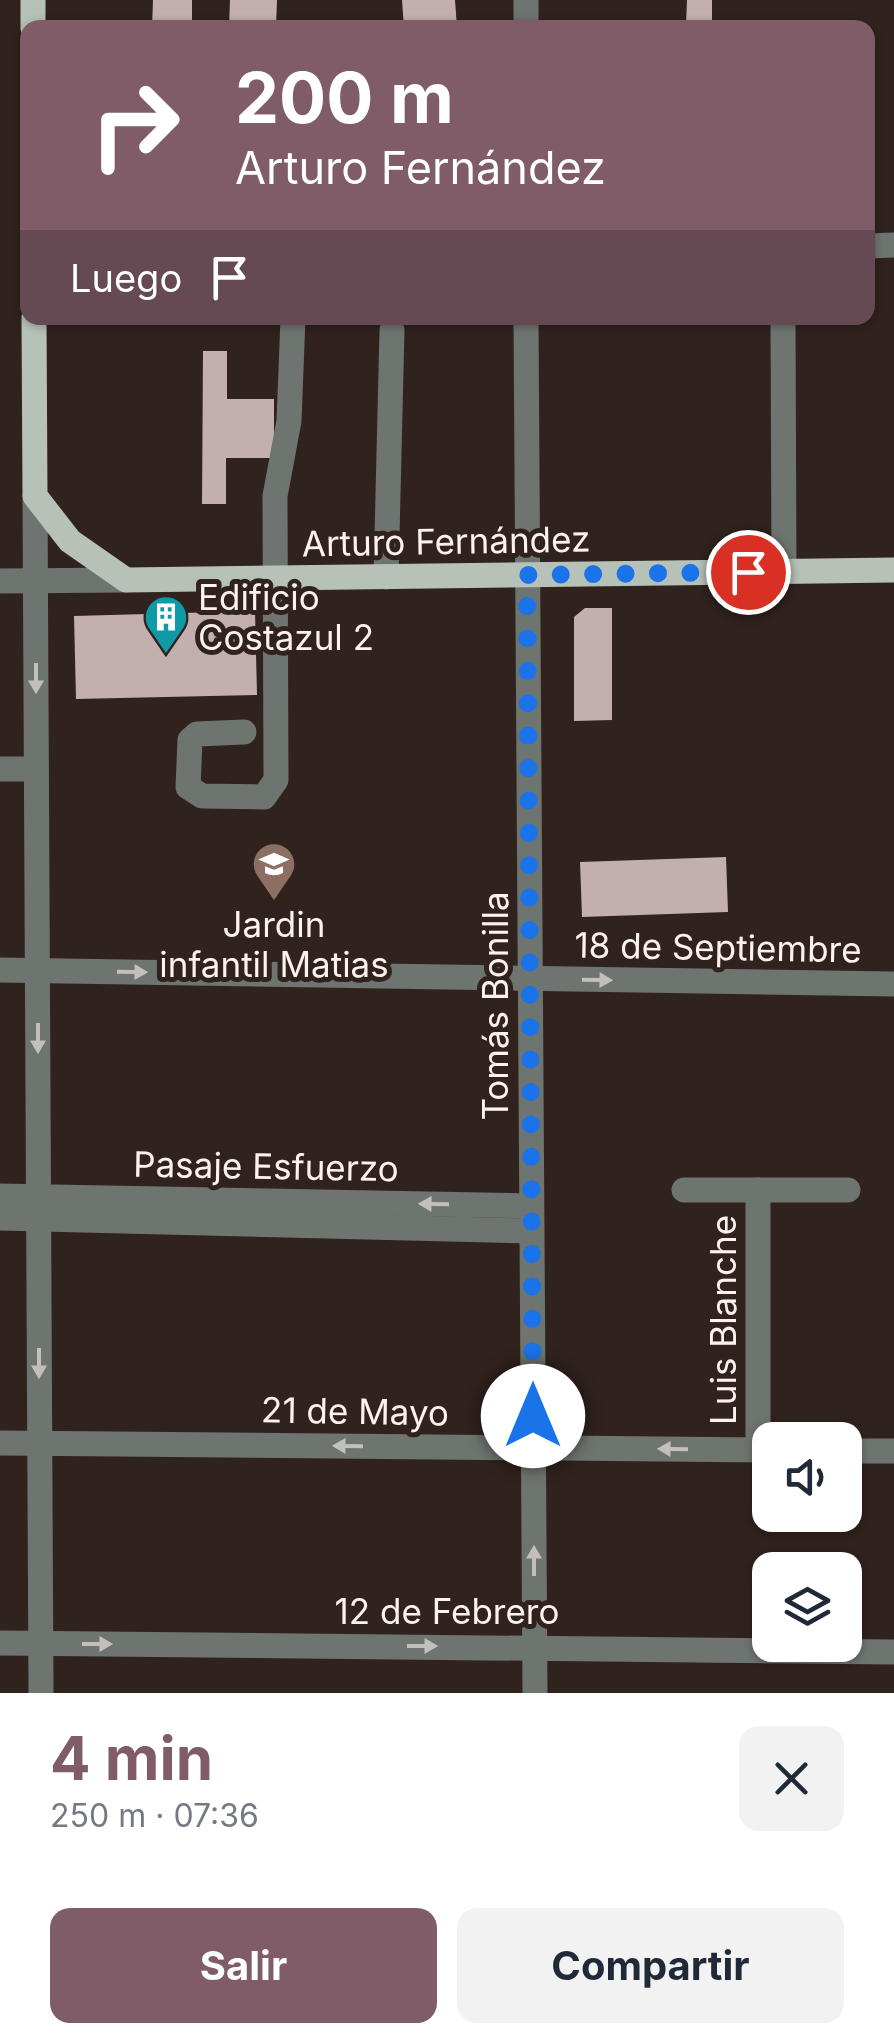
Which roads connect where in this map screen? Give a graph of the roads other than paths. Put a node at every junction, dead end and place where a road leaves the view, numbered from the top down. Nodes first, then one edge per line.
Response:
1 (34, 325) edge
2 (293, 325) edge
3 (526, 325) edge
4 (783, 325) edge
5 (392, 330) dead end
6 (35, 496) junction
7 (894, 570) edge
8 (784, 571) junction
9 (527, 575) junction
10 (386, 577) junction
11 (272, 579) junction
12 (126, 580) junction
13 (0, 581) edge
14 (36, 581) junction
15 (244, 732) dead end
16 (0, 769) edge
17 (36, 769) junction
18 (0, 970) edge
19 (37, 970) junction
20 (530, 978) junction
21 (894, 984) edge
22 (684, 1190) dead end
23 (758, 1190) junction
24 (848, 1190) dead end
25 (0, 1196) edge
26 (38, 1208) junction
27 (0, 1218) edge
28 (532, 1218) junction
29 (763, 1422) edge
30 (0, 1443) edge
31 (40, 1444) junction
32 (533, 1448) junction
33 (752, 1450) edge
34 (862, 1451) edge
35 (894, 1452) edge
36 (0, 1643) edge
37 (40, 1644) junction
38 (534, 1647) junction
39 (894, 1652) edge
40 (41, 1693) edge
41 (535, 1693) edge

1 - 6 main road
2 - 11 street
3 - 9 street, Tomás Bonilla
4 - 8 street
5 - 10 street
6 - 12 main road
6 - 14 street
7 - 8 main road, Arturo Fernández
8 - 9 main road, Arturo Fernández
9 - 10 main road, Arturo Fernández
9 - 20 street, Tomás Bonilla
10 - 11 main road, Arturo Fernández
11 - 12 main road, Arturo Fernández
11 - 15 street
12 - 14 street, Arturo Fernández
13 - 14 street, Arturo Fernández
14 -> 17 street
16 - 17 street
17 - 19 street
18 - 19 street, 18 de Septiembre
19 -> 20 street, 18 de Septiembre
19 -> 26 street
20 -> 21 street, 18 de Septiembre
20 - 28 street, Tomás Bonilla
22 - 23 street, Luis Blanche
23 - 24 street, Luis Blanche
23 - 29 street, Luis Blanche
25 - 26 street, Pasaje Esfuerzo
26 - 27 street, Pasaje Esfuerzo
26 - 28 street, Pasaje Esfuerzo
26 -> 31 street
28 - 32 street, Tomás Bonilla
30 - 31 street, 21 de Mayo
32 -> 31 street, 21 de Mayo
31 - 37 street
33 -> 32 street, 21 de Mayo
38 -> 32 street, Tomás Bonilla
34 - 35 street
36 - 37 street, 12 de Febrero
37 -> 38 street, 12 de Febrero
37 - 40 street
38 - 39 street, 12 de Febrero
38 - 41 street, Tomás Bonilla

